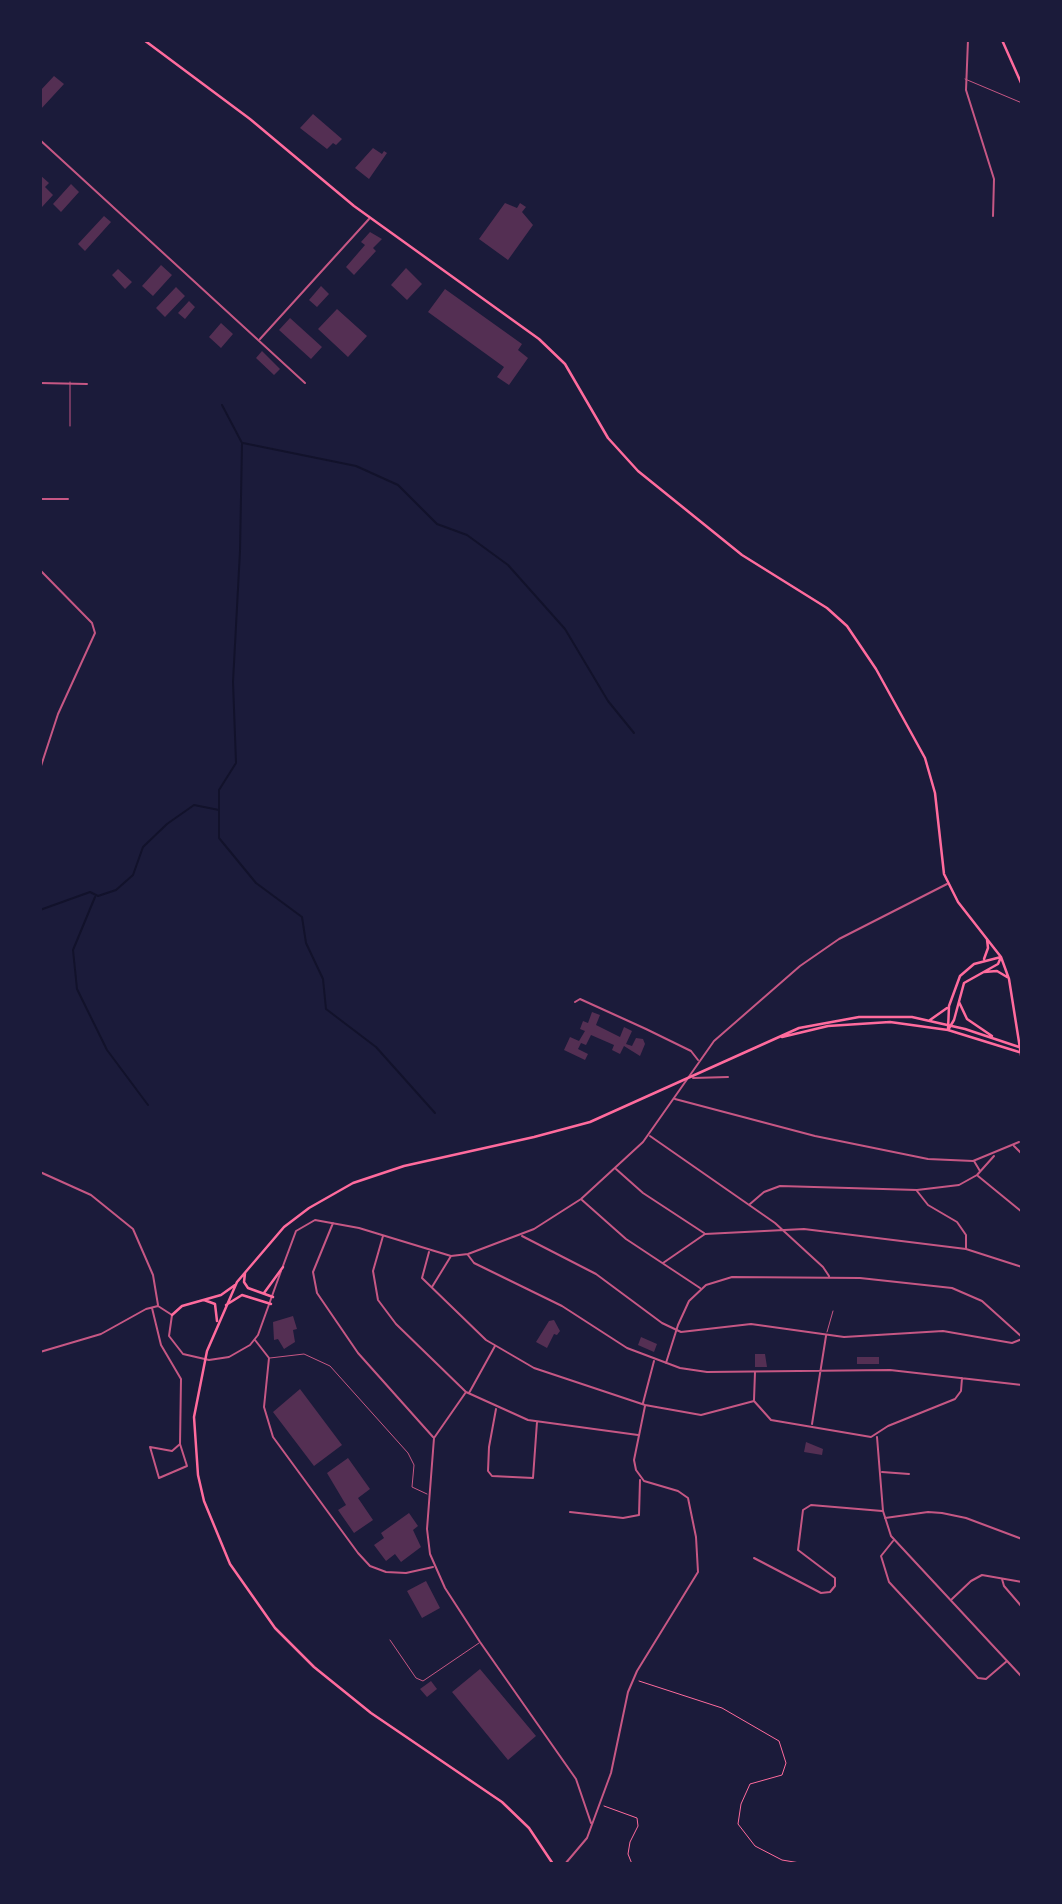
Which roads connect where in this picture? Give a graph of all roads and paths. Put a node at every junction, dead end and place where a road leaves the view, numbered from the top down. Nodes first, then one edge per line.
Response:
1 (144, 40) edge
2 (968, 40) edge
3 (1002, 40) edge
4 (965, 79) junction
5 (1022, 85) edge
6 (1022, 103) edge
7 (40, 140) edge
8 (993, 216) dead end
9 (370, 218) junction
10 (259, 340) junction
11 (70, 382) junction
12 (40, 383) edge
13 (305, 383) dead end
14 (87, 384) dead end
15 (70, 426) dead end
16 (40, 499) edge
17 (68, 499) dead end
18 (41, 572) edge
19 (40, 578) edge
20 (40, 769) edge
21 (40, 848) edge
22 (40, 852) edge
23 (947, 884) junction
24 (987, 937) junction
25 (1001, 957) junction
26 (981, 961) junction
27 (981, 972) junction
28 (1009, 979) junction
29 (958, 999) junction
30 (575, 1002) dead end
31 (949, 1006) junction
32 (929, 1020) junction
33 (947, 1024) junction
34 (952, 1026) junction
35 (948, 1030) junction
36 (767, 1041) junction
37 (1001, 1041) junction
38 (1022, 1051) edge
39 (699, 1060) junction
40 (1022, 1061) edge
41 (728, 1076) dead end
42 (689, 1077) junction
43 (674, 1098) junction
44 (649, 1136) junction
45 (1019, 1142) dead end
46 (1014, 1145) junction
47 (995, 1154) junction
48 (1022, 1154) edge
49 (973, 1161) junction
50 (615, 1168) junction
51 (40, 1172) edge
52 (981, 1172) junction
53 (977, 1175) junction
54 (917, 1190) junction
55 (581, 1199) junction
56 (750, 1204) junction
57 (1022, 1212) edge
58 (333, 1223) junction
59 (783, 1231) junction
60 (705, 1234) junction
61 (383, 1235) junction
62 (521, 1235) junction
63 (966, 1249) junction
64 (429, 1252) junction
65 (468, 1254) junction
66 (451, 1256) junction
67 (663, 1263) junction
68 (248, 1267) junction
69 (283, 1267) junction
70 (1022, 1267) edge
71 (829, 1277) junction
72 (237, 1282) junction
73 (431, 1287) junction
74 (701, 1289) junction
75 (262, 1293) junction
76 (273, 1297) junction
77 (200, 1301) junction
78 (271, 1304) junction
79 (158, 1306) junction
80 (152, 1307) junction
81 (224, 1307) junction
82 (833, 1311) dead end
83 (172, 1315) junction
84 (216, 1324) junction
85 (676, 1331) junction
86 (827, 1335) junction
87 (1022, 1338) edge
88 (255, 1340) junction
89 (495, 1346) junction
90 (40, 1352) edge
91 (270, 1358) junction
92 (654, 1360) junction
93 (666, 1364) junction
94 (821, 1370) junction
95 (755, 1372) junction
96 (962, 1378) junction
97 (1022, 1385) edge
98 (467, 1393) junction
99 (754, 1401) junction
100 (644, 1405) junction
101 (497, 1408) junction
102 (537, 1422) junction
103 (812, 1426) junction
104 (639, 1435) junction
105 (877, 1436) junction
106 (434, 1438) junction
107 (180, 1444) junction
108 (881, 1472) junction
109 (909, 1474) dead end
110 (640, 1479) junction
111 (430, 1494) junction
112 (883, 1511) junction
113 (570, 1512) dead end
114 (884, 1518) junction
115 (1022, 1539) edge
116 (894, 1541) junction
117 (754, 1558) dead end
118 (434, 1567) junction
119 (1002, 1578) junction
120 (1022, 1583) edge
121 (952, 1600) junction
122 (1022, 1607) edge
123 (390, 1640) dead end
124 (480, 1642) junction
125 (1007, 1661) junction
126 (1022, 1677) edge
127 (632, 1680) junction
128 (599, 1804) junction
129 (591, 1827) junction
130 (552, 1864) edge
131 (565, 1864) edge
132 (632, 1864) edge
133 (806, 1864) edge

1 - 9 main road
2 - 4 street
3 - 5 main road
4 - 6 lane
4 - 8 street
7 - 10 street
9 - 10 street
9 - 23 main road
10 - 13 street
11 - 12 street
11 - 14 street
11 - 15 lane
16 - 17 street
18 - 19 street
18 - 20 street
21 - 22 lane
23 - 24 main road
23 - 39 street
24 - 25 main road
24 - 26 main road
25 - 26 main road
25 - 27 main road
25 - 28 main road
26 - 31 main road
27 - 28 main road
27 - 29 main road
28 - 40 main road
29 - 34 main road
29 - 37 main road
30 - 39 street
31 - 32 main road
31 - 33 main road
32 - 33 main road
32 - 36 main road
33 - 34 main road
33 - 35 main road
34 - 35 main road
34 - 37 main road
35 - 36 main road
35 - 38 main road
36 - 68 main road
37 - 38 main road
39 - 42 street
41 - 42 street
42 - 43 street
43 - 44 street
43 - 49 street
44 - 50 street
44 - 56 street
45 - 46 street
46 - 47 street
46 - 48 street
47 - 49 street
47 - 52 street
49 - 52 street
50 - 55 street
50 - 60 street
51 - 79 street
52 - 53 street
53 - 54 street
53 - 57 street
54 - 56 street
54 - 63 street
55 - 62 street
55 - 67 street
56 - 59 street
58 - 61 street
58 - 69 street
58 - 106 street
59 - 60 street
59 - 63 street
59 - 71 street
60 - 67 street
61 - 64 street
61 - 98 street
62 - 65 street
62 - 85 street
63 - 70 street
64 - 66 street
64 - 73 street
65 - 66 street
65 - 92 street
66 - 73 street
67 - 74 street
68 - 72 main road
68 - 75 main road
69 - 75 main road
69 - 76 street
71 - 74 street
71 - 87 street
72 - 77 main road
72 - 81 main road
73 - 89 street
74 - 85 street
75 - 76 main road
76 - 78 street
77 - 83 main road
77 - 84 main road
78 - 81 main road
78 - 88 street
79 - 80 street
79 - 83 street
80 - 90 street
80 - 107 street
81 - 84 main road
82 - 86 lane
83 - 88 street
84 - 130 main road
85 - 86 street
85 - 93 street
86 - 87 street
86 - 94 street
88 - 91 street
89 - 98 street
89 - 100 street
91 - 111 lane
91 - 118 street
92 - 93 street
92 - 100 street
93 - 95 street
94 - 95 street
94 - 96 street
94 - 103 street
95 - 99 street
96 - 97 street
96 - 105 street
98 - 101 street
98 - 106 street
99 - 100 street
99 - 103 street
100 - 104 street
101 - 102 street
101 - 102 street
102 - 104 street
103 - 105 street
104 - 110 street
105 - 108 street
106 - 111 street
107 - 107 street
108 - 109 street
108 - 112 street
110 - 113 street
110 - 127 street
111 - 118 street
112 - 114 street
112 - 117 street
114 - 115 street
114 - 116 street
116 - 121 street
116 - 125 street
118 - 124 street
119 - 120 street
119 - 121 street
119 - 122 street
121 - 125 street
123 - 124 lane
124 - 129 street
125 - 126 street
127 - 128 street
127 - 133 path
128 - 129 street
128 - 132 path
129 - 131 street

